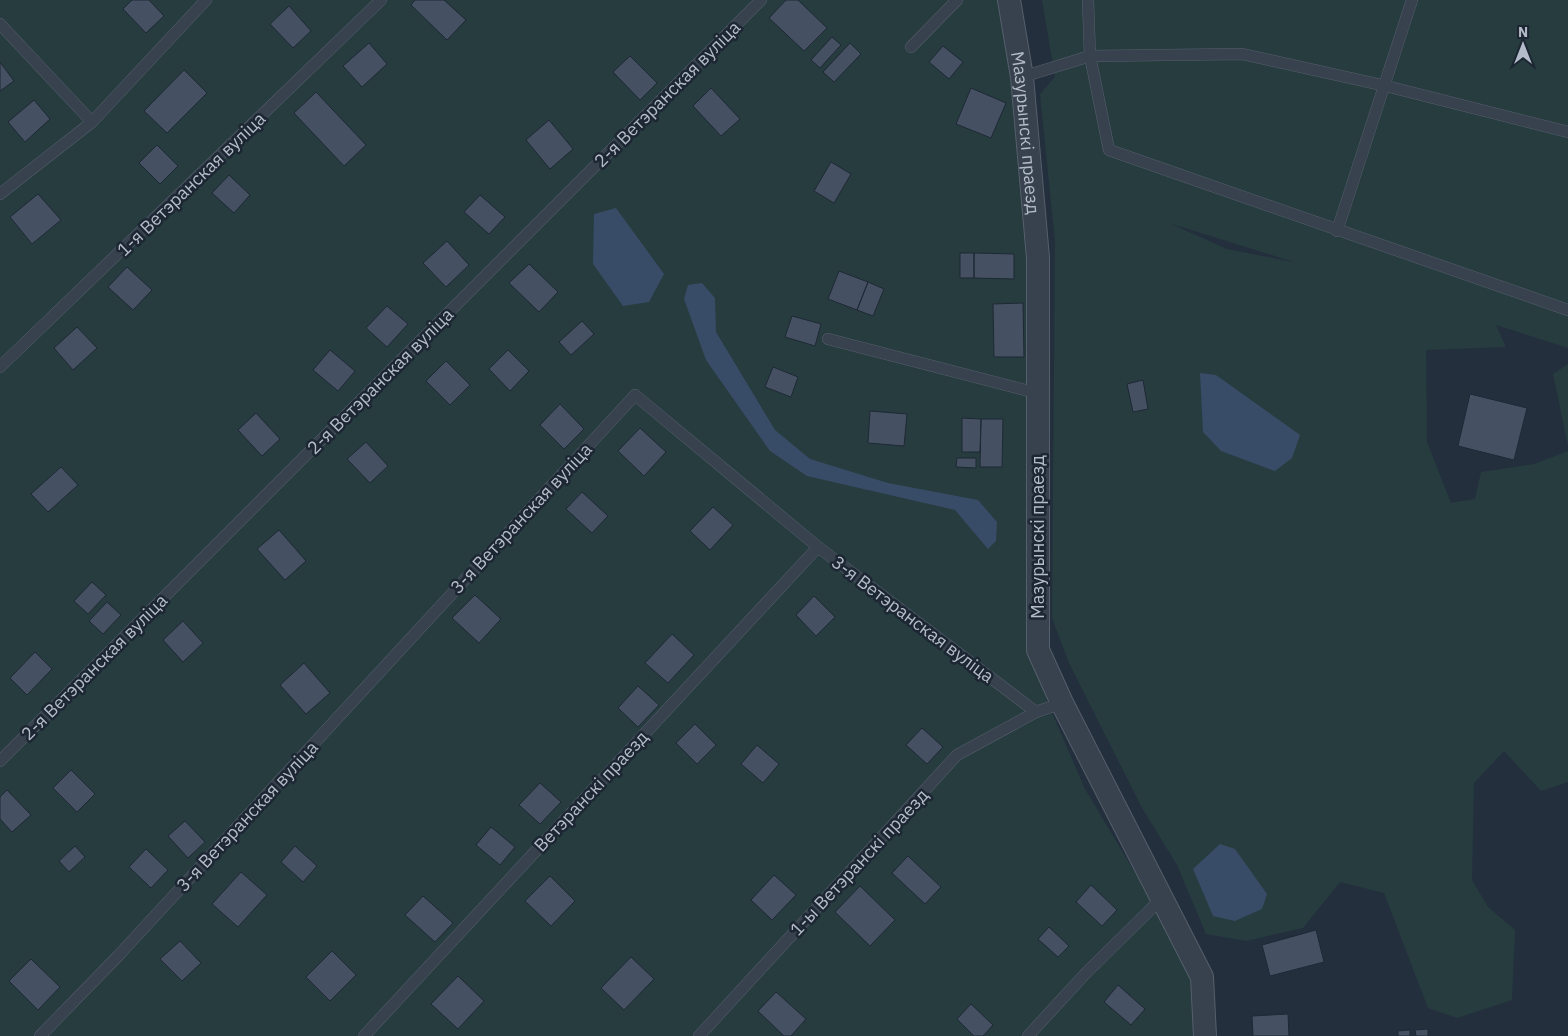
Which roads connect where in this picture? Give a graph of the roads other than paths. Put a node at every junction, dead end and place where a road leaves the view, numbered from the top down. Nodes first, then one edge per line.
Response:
1 (206, 0) edge
2 (381, 0) edge
3 (761, 0) edge
4 (958, 0) edge
5 (1009, 0) edge
6 (1088, 0) edge
7 (1412, 0) edge
8 (0, 24) edge
9 (911, 47) dead end
10 (1090, 56) junction
11 (1022, 77) junction
12 (1386, 86) junction
13 (92, 122) junction
14 (1568, 132) edge
15 (0, 194) edge
16 (1338, 231) junction
17 (1568, 297) edge
18 (1566, 310) edge
19 (828, 339) dead end
20 (0, 367) edge
21 (1037, 393) junction
22 (818, 547) junction
23 (1062, 703) junction
24 (1036, 712) junction
25 (0, 761) edge
26 (1162, 898) junction
27 (40, 1036) edge
28 (364, 1036) edge
29 (699, 1036) edge
30 (1028, 1036) edge
31 (1205, 1036) edge

1 - 13 lane
2 - 20 lane, 1-я Ветэранская вуліца
3 - 25 lane, 2-я Ветэранская вуліца
4 - 9 lane
5 - 11 street, Мазурынскі праезд
6 - 10 lane
7 - 12 lane
8 - 13 lane
10 - 11 lane
10 - 12 lane
10 - 16 lane
11 - 21 street, Мазурынскі праезд
12 - 14 lane
12 - 16 lane
13 - 15 lane
16 - 18 lane
17 - 18 lane
19 - 21 lane
21 - 23 street, Мазурынскі праезд
22 - 24 lane, 3-я Ветэранская вуліца
22 - 27 lane, 3-я Ветэранская вуліца
22 - 28 lane, Ветэранскі праезд
23 - 24 lane
23 - 26 street, Мазурынскі праезд
24 - 29 lane, 1-ы Ветэранскі праезд
26 - 30 lane
26 - 31 street, Мазурынскі праезд

